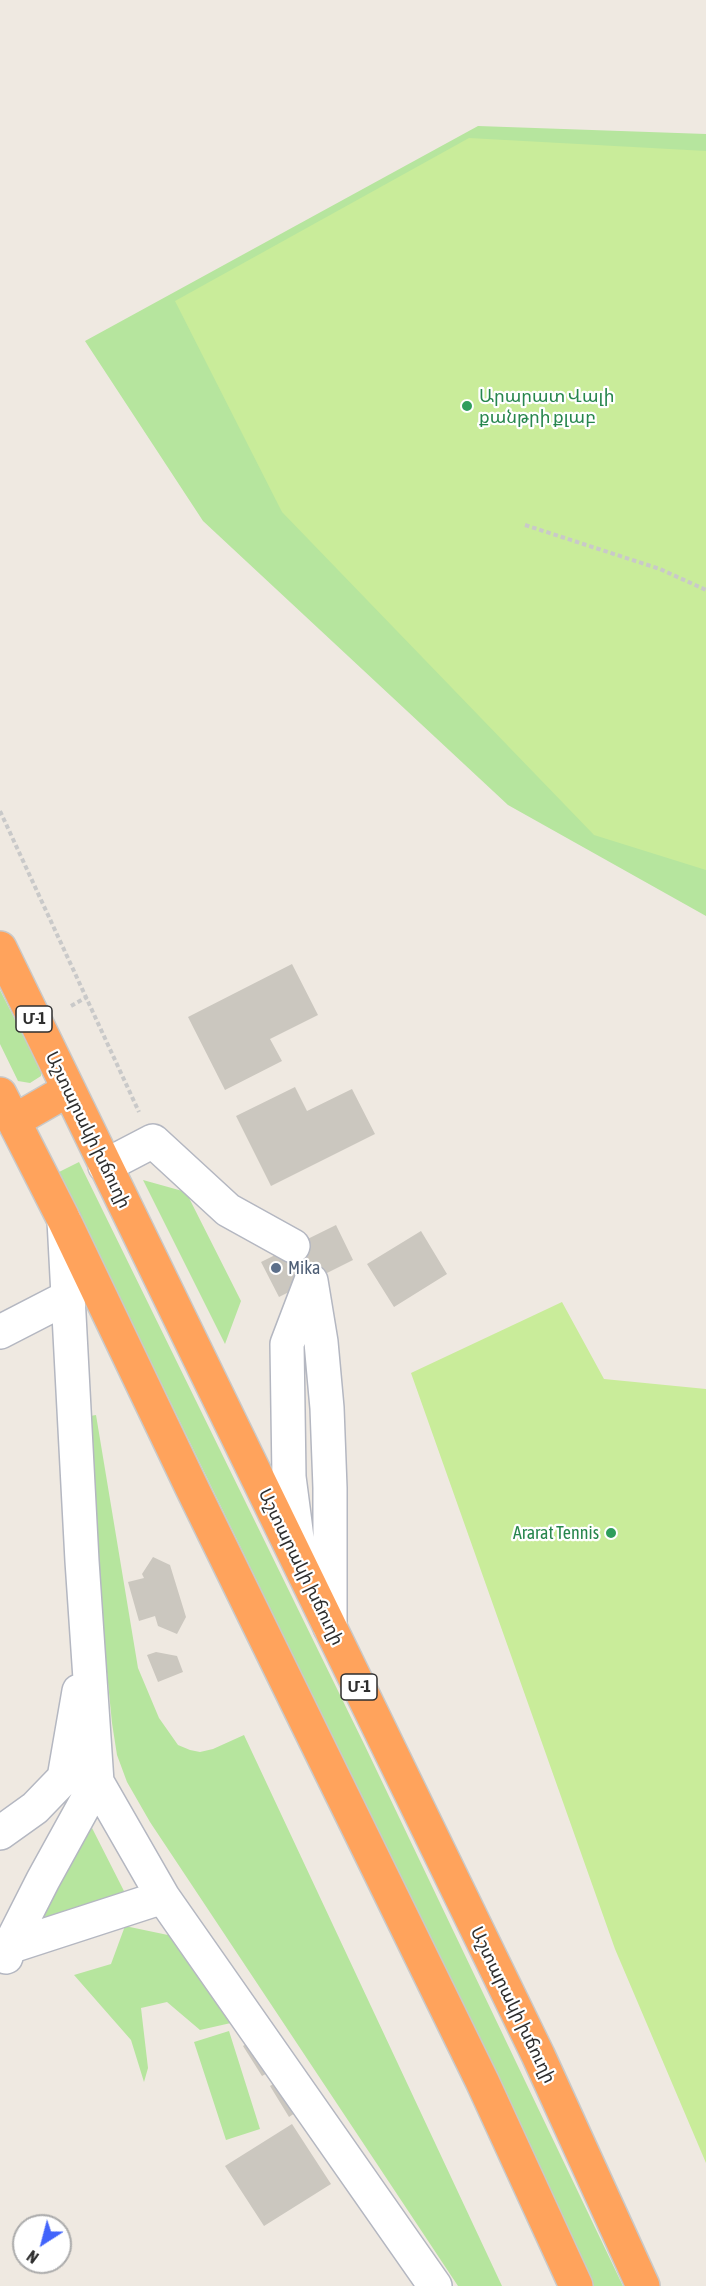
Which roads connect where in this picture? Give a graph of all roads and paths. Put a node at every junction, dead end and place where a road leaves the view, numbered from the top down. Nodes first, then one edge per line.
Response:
1 (525, 525) dead end
2 (706, 590) edge
3 (0, 811) edge
4 (0, 948) edge
5 (87, 997) junction
6 (71, 1006) dead end
7 (68, 1090) junction
8 (7, 1108) edge
9 (153, 1141) junction
10 (105, 1166) junction
11 (64, 1220) junction
12 (293, 1246) dead end
13 (68, 1297) junction
14 (0, 1332) edge
15 (301, 1568) junction
16 (330, 1627) junction
17 (88, 1636) junction
18 (98, 1782) junction
19 (0, 1833) edge
20 (163, 1897) junction
21 (3, 1958) edge
22 (435, 2286) edge
23 (576, 2286) edge
24 (644, 2286) edge

1 - 2 path
3 - 5 path
4 - 7 highway, Աշտարակի խճուղի / Մ-1
5 - 6 path
5 - 9 path
7 - 8 highway
7 - 10 highway, Աշտարակի խճուղի / Մ-1
8 - 11 highway
9 - 10 street
9 - 12 street
10 - 15 highway, Աշտարակի խճուղի / Մ-1
11 - 13 street
11 - 23 highway
13 - 14 street
13 - 17 street
15 - 16 highway, Աշտարակի խճուղի / Մ-1
15 - 16 street
16 - 24 highway, Աշտարակի խճուղի / Մ-1
17 - 18 street
17 - 19 street
18 - 20 street
18 - 21 street
20 - 21 street
20 - 22 street

